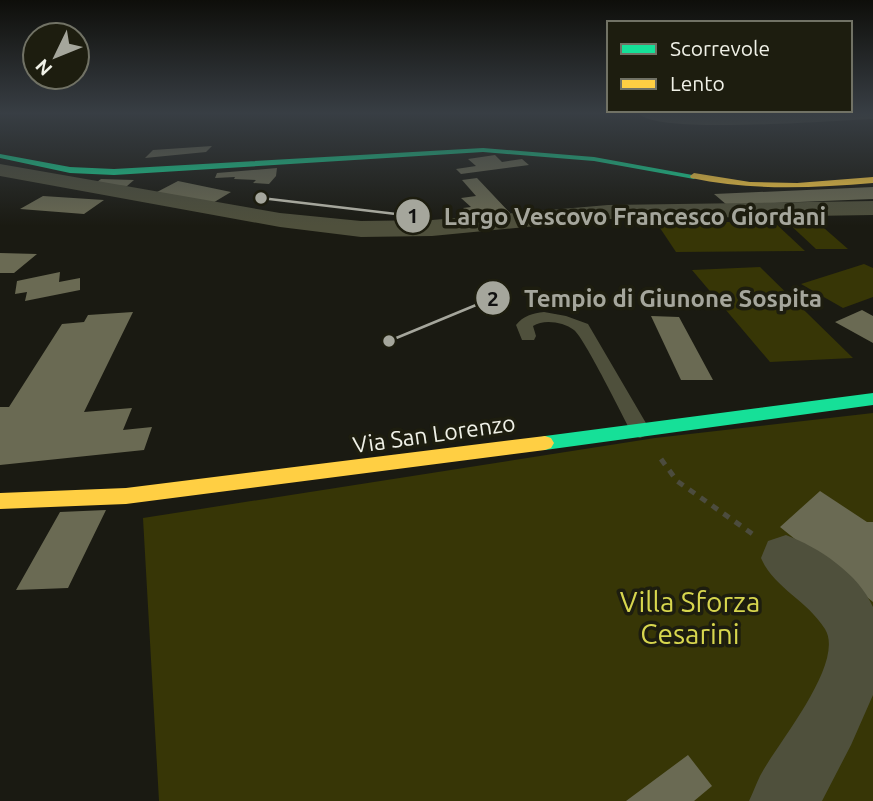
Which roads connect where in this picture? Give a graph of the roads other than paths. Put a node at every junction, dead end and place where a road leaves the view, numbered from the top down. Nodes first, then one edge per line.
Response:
1 (467, 151) edge
2 (507, 151) edge
3 (0, 156) edge
4 (0, 170) edge
5 (873, 180) edge
6 (873, 208) edge
7 (528, 336) dead end
8 (873, 399) edge
9 (640, 430) junction
10 (0, 501) edge
11 (786, 558) road end
12 (784, 801) edge

1 - 3 street
2 - 5 street
4 - 6 street
7 - 9 lane
8 - 9 street, Via San Lorenzo
9 - 10 street, Via San Lorenzo
11 - 12 street

